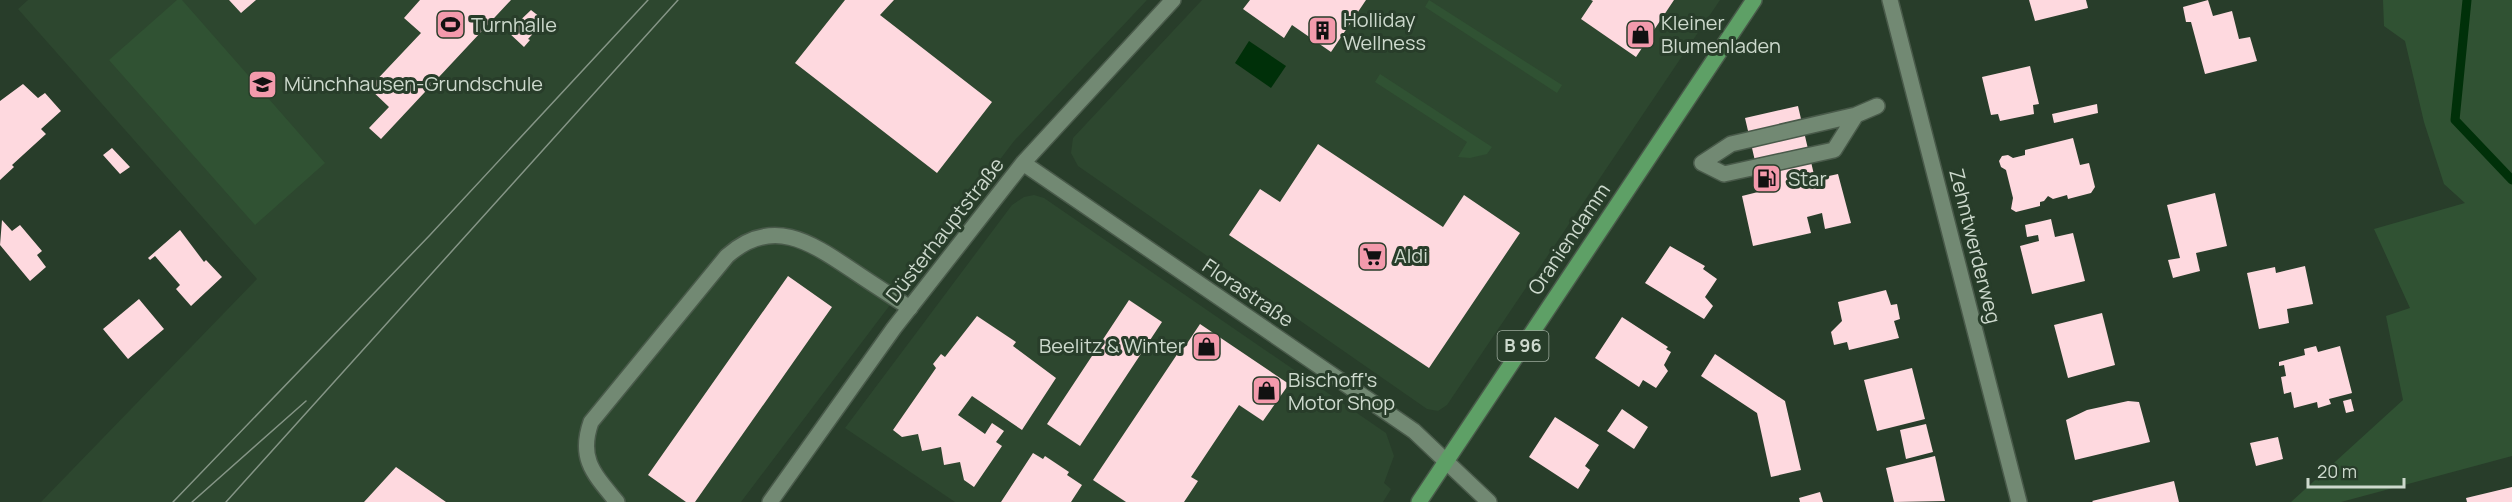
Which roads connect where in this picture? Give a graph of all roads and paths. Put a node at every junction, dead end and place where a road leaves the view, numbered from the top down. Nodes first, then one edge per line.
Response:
1 (1173, 0) edge
2 (1754, 0) edge
3 (1890, 0) edge
4 (1877, 106) dead end
5 (1856, 115) junction
6 (1023, 163) junction
7 (910, 308) junction
8 (1447, 460) junction
9 (617, 502) edge
10 (770, 502) edge
11 (1419, 502) edge
12 (1489, 502) edge
13 (2019, 502) edge

1 - 6 street, Düsterhauptstraße
2 - 8 main road, Oraniendamm / B 96
3 - 13 street, Zehntwerderweg
4 - 5 street
5 - 5 street
6 - 7 street, Düsterhauptstraße
6 - 8 street, Florastraße
7 - 9 street
7 - 10 street, Düsterhauptstraße
8 - 11 main road, Oraniendamm / B 96
8 - 12 street, Florastraße

